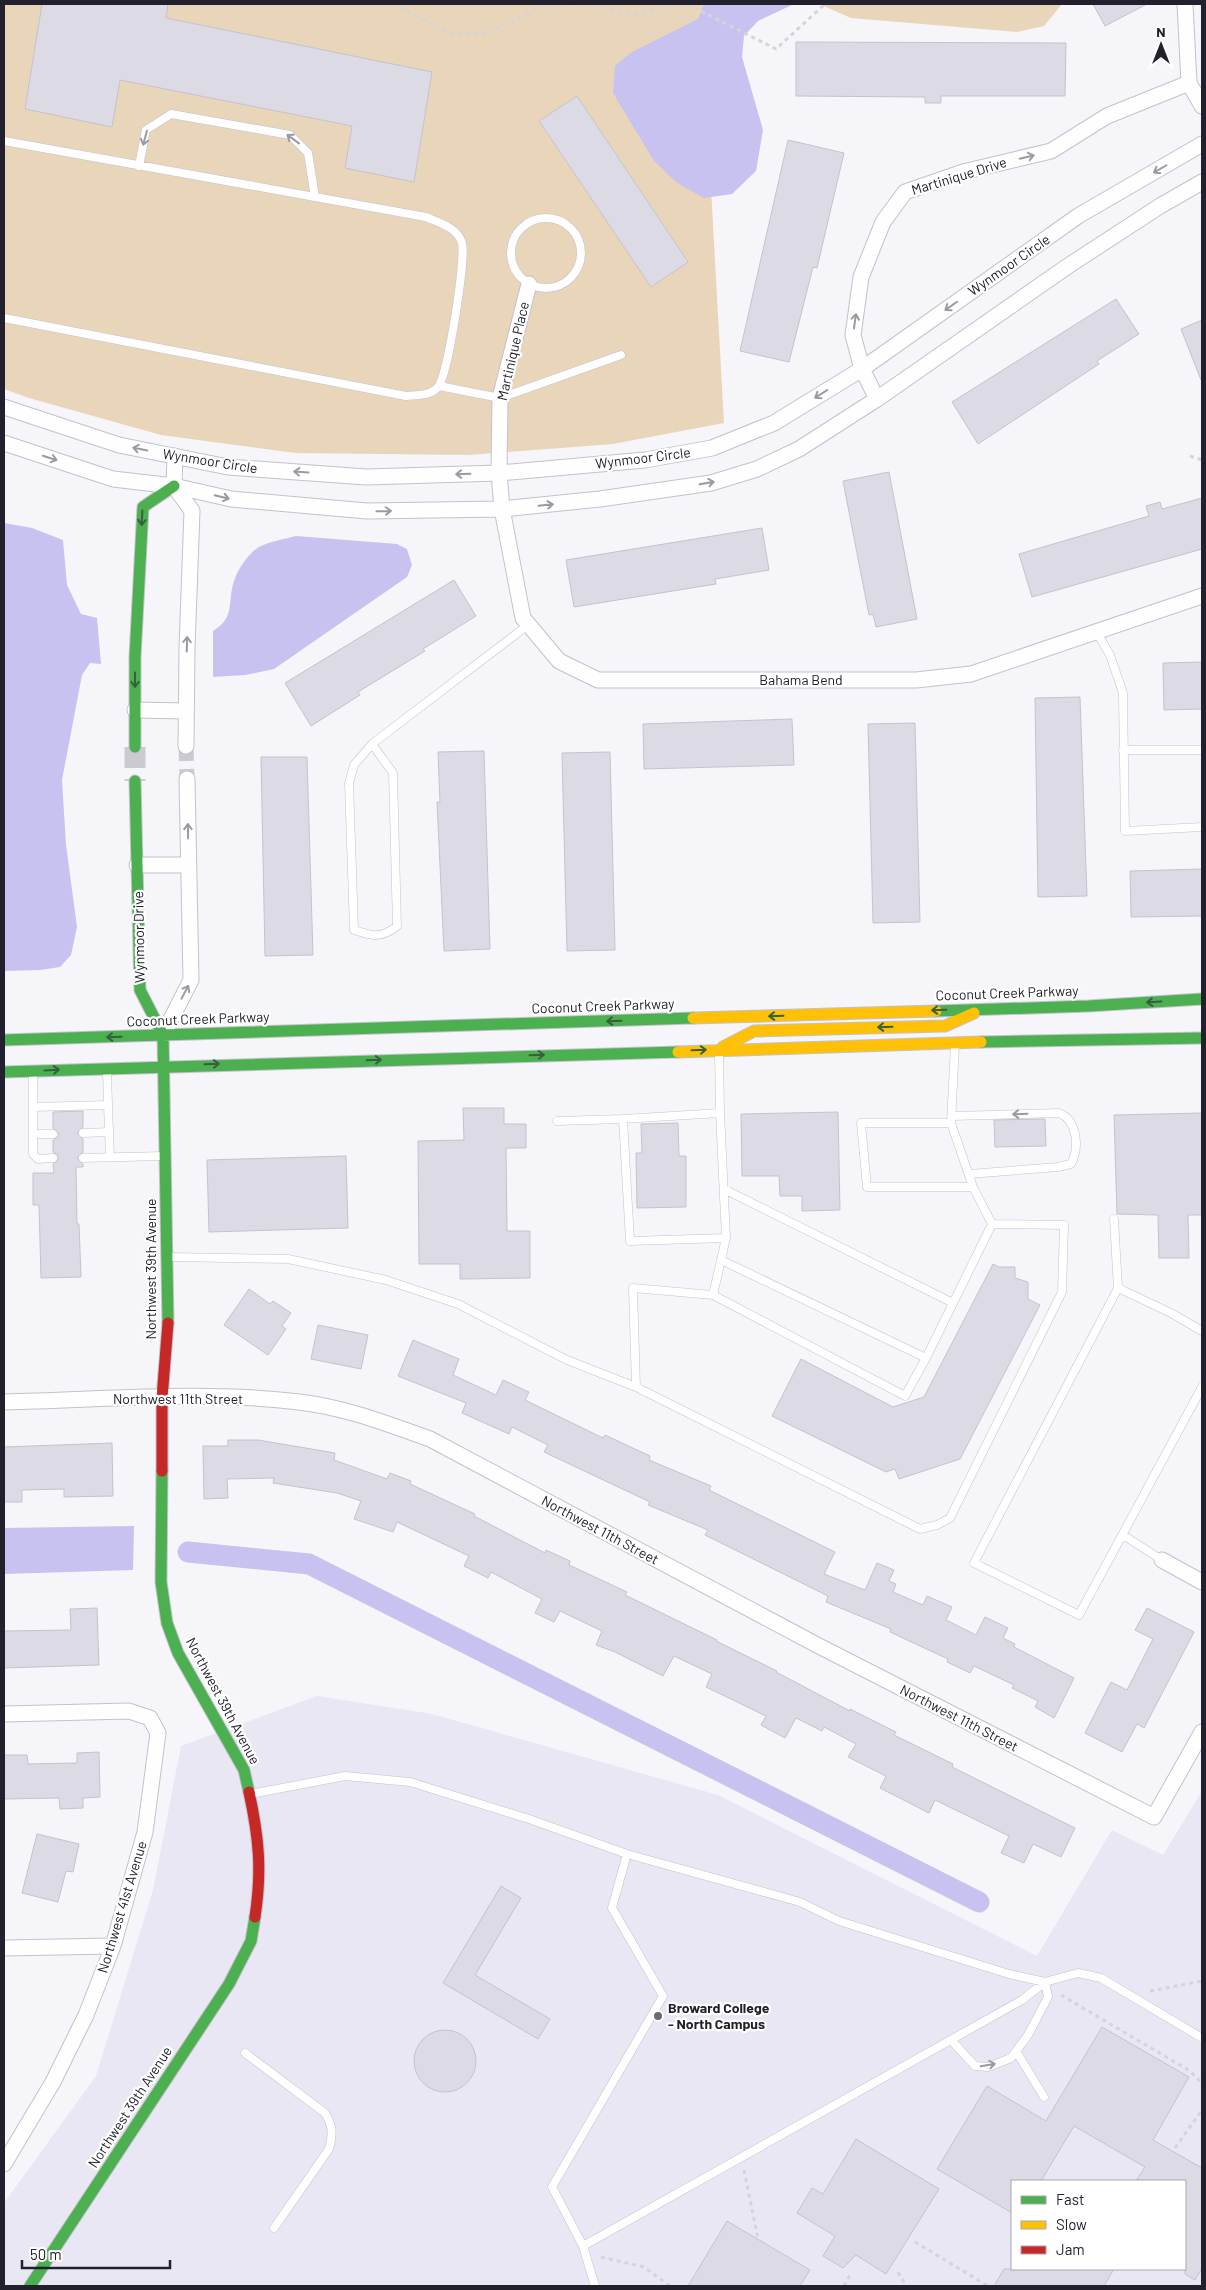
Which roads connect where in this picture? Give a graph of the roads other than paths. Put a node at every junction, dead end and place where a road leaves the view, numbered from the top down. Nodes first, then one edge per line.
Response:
1 (1185, 4) edge
2 (1189, 83) junction
3 (1202, 106) edge
4 (4, 141) edge
5 (1202, 144) edge
6 (138, 166) junction
7 (1202, 182) edge
8 (315, 197) junction
9 (529, 284) junction
10 (4, 318) edge
11 (621, 355) dead end
12 (862, 369) junction
13 (439, 386) junction
14 (500, 398) junction
15 (877, 400) junction
16 (4, 407) edge
17 (4, 443) edge
18 (175, 456) junction
19 (499, 473) junction
20 (174, 486) junction
21 (502, 509) junction
22 (1202, 596) edge
23 (528, 624) junction
24 (1096, 631) junction
25 (135, 710) junction
26 (186, 711) junction
27 (372, 744) junction
28 (186, 746) tunnel mouth
29 (135, 747) tunnel mouth
30 (1123, 750) junction
31 (1202, 750) edge
32 (186, 779) tunnel mouth
33 (135, 781) tunnel mouth
34 (1202, 827) edge
35 (137, 865) junction
36 (189, 865) junction
37 (1202, 999) edge
38 (983, 1009) junction
39 (163, 1035) junction
40 (1202, 1038) edge
41 (4, 1040) edge
42 (955, 1043) junction
43 (719, 1050) junction
44 (163, 1066) junction
45 (107, 1068) junction
46 (33, 1071) junction
47 (4, 1072) edge
48 (108, 1105) junction
49 (34, 1107) junction
50 (720, 1113) junction
51 (623, 1119) junction
52 (951, 1120) junction
53 (557, 1121) dead end
54 (109, 1132) junction
55 (34, 1134) junction
56 (53, 1134) dead end
57 (83, 1134) dead end
58 (166, 1156) junction
59 (110, 1157) junction
60 (53, 1158) dead end
61 (83, 1158) dead end
62 (969, 1174) junction
63 (973, 1187) junction
64 (724, 1189) junction
65 (1114, 1219) dead end
66 (992, 1224) junction
67 (726, 1238) junction
68 (168, 1257) junction
69 (722, 1260) junction
70 (1118, 1288) junction
71 (713, 1296) junction
72 (953, 1303) junction
73 (1202, 1331) edge
74 (926, 1358) junction
75 (636, 1387) junction
76 (1202, 1388) edge
77 (162, 1398) junction
78 (4, 1402) edge
79 (1123, 1535) junction
80 (1162, 1560) joint
81 (1202, 1582) edge
82 (4, 1714) edge
83 (1202, 1732) edge
84 (250, 1794) junction
85 (627, 1854) junction
86 (113, 1946) junction
87 (4, 1948) edge
88 (1045, 1982) junction
89 (1202, 2038) edge
90 (951, 2040) junction
91 (1016, 2051) junction
92 (246, 2053) dead end
93 (1044, 2097) dead end
94 (4, 2164) edge
95 (274, 2228) dead end
96 (583, 2246) junction
97 (30, 2286) edge
98 (596, 2286) edge

1 - 2 street
2 - 3 street
12 -> 2 street, Martinique Drive
4 - 6 lane
5 -> 12 street, Wynmoor Circle
6 - 8 lane
8 -> 6 lane
7 - 15 street
8 - 13 lane
9 - 9 lane
9 - 14 street, Martinique Place
10 - 13 lane
11 - 14 lane
12 - 15 street, Martinique Drive
12 -> 19 street, Wynmoor Circle
13 - 14 lane
14 - 19 street, Martinique Place
21 -> 15 street
18 -> 16 street, Wynmoor Circle
17 -> 20 street
19 -> 18 street, Wynmoor Circle
18 - 20 street
19 - 21 street, Martinique Place
20 -> 21 street
20 -> 25 main road
26 -> 20 street
21 - 23 street, Bahama Bend
22 - 24 street, Bahama Bend
23 - 24 street, Bahama Bend
23 - 27 lane
24 - 30 lane
25 - 26 street
25 - 29 main road
26 - 28 street
27 - 27 lane
30 - 31 lane
30 - 34 lane
36 -> 32 street
33 - 35 main road, Wynmoor Drive
35 - 36 street
35 - 39 main road, Wynmoor Drive
39 -> 36 street
37 -> 38 main road, Coconut Creek Parkway
38 -> 39 main road, Coconut Creek Parkway
38 -> 43 main road
39 -> 41 main road, Coconut Creek Parkway
39 - 44 main road, Northwest 39th Avenue
40 - 42 main road
42 - 43 main road
42 - 52 lane
44 -> 43 main road
43 - 50 lane
44 - 45 main road
44 - 58 main road, Northwest 39th Avenue
46 -> 45 main road
45 - 48 lane
46 - 47 main road
46 - 49 lane
48 - 49 lane
48 - 54 lane
49 - 55 lane
50 - 51 lane
50 - 64 lane
51 - 53 lane
51 - 67 lane
52 - 62 lane
62 -> 52 lane
52 - 63 lane
54 - 57 lane
54 - 59 lane
55 - 56 lane
55 - 60 lane
58 - 59 lane
58 - 68 main road, Northwest 39th Avenue
59 - 61 lane
62 - 63 lane
63 - 66 lane
64 - 67 lane
64 - 72 lane
65 - 70 lane
66 - 72 lane
66 - 75 lane
67 - 69 lane
68 - 75 lane
68 - 77 main road, Northwest 39th Avenue
69 - 71 lane
69 - 74 lane
70 - 73 lane
70 - 79 lane
71 - 74 lane
71 - 75 lane
72 - 74 lane
76 - 79 lane
77 - 78 street, Northwest 11th Street
77 - 83 street, Northwest 11th Street
77 - 84 main road, Northwest 39th Avenue
79 - 80 lane
80 - 81 street
82 - 86 street, Northwest 41st Avenue
84 - 85 lane
84 - 97 main road, Northwest 39th Avenue
85 - 88 lane
85 - 96 lane
86 - 87 street
86 - 94 street, Northwest 41st Avenue
88 - 89 lane
88 - 90 lane
88 - 91 lane
90 -> 91 lane
90 - 96 lane
91 - 93 lane
92 - 95 lane
96 - 98 lane

